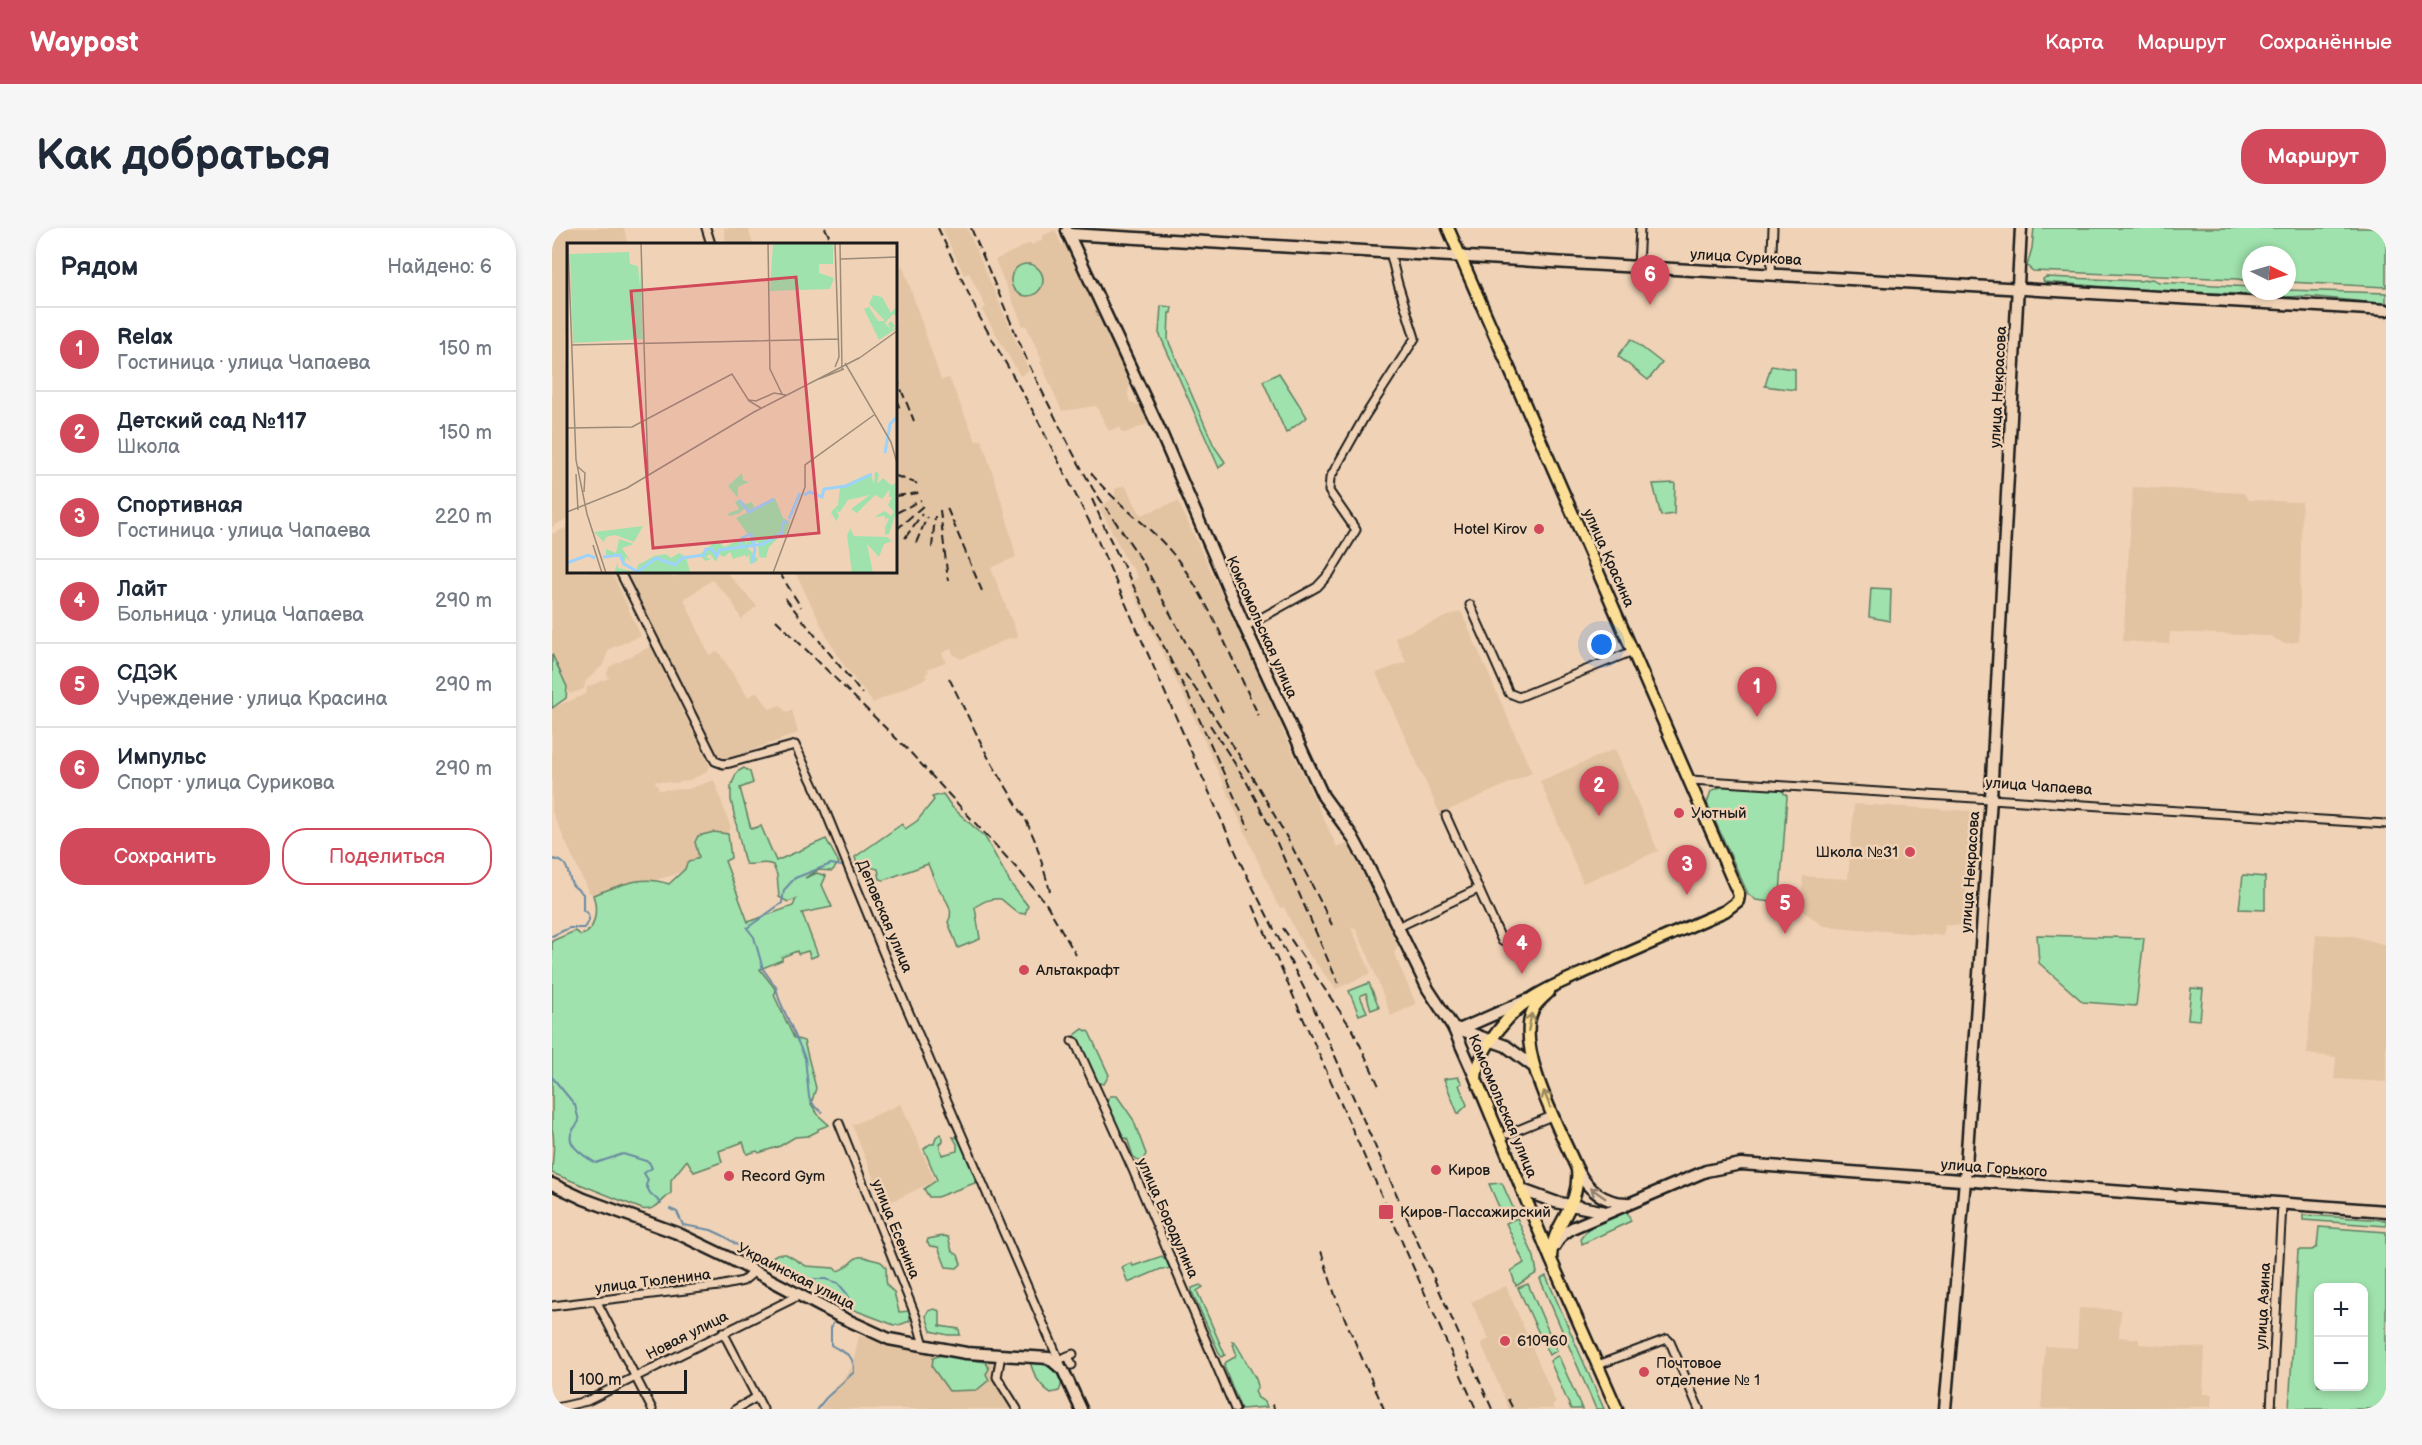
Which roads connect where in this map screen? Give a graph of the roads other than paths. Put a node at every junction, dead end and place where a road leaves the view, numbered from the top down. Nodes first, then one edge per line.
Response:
1 (706, 228) edge
2 (1448, 228) edge
3 (1640, 228) edge
4 (1773, 228) edge
5 (2021, 228) edge
6 (1067, 231) edge
7 (711, 243) edge
8 (1390, 252) junction
9 (1458, 256) junction
10 (1638, 266) junction
11 (1771, 274) junction
12 (2019, 288) junction
13 (2386, 310) edge
14 (621, 573) edge
15 (1470, 605) dead end
16 (1245, 627) junction
17 (1634, 651) junction
18 (1691, 780) junction
19 (1990, 798) junction
20 (1446, 816) dead end
21 (2386, 824) edge
22 (1478, 889) junction
23 (1398, 927) junction
24 (1502, 941) dead end
25 (1555, 986) junction
26 (1533, 998) junction
27 (1457, 1028) junction
28 (1493, 1040) junction
29 (1072, 1041) dead end
30 (1534, 1067) junction
31 (1476, 1079) junction
32 (1547, 1118) dead end
33 (839, 1123) dead end
34 (1508, 1134) dead end
35 (1577, 1169) junction
36 (1965, 1180) junction
37 (552, 1184) edge
38 (1522, 1190) junction
39 (1628, 1203) junction
40 (2282, 1204) junction
41 (1572, 1206) junction
42 (1608, 1212) junction
43 (2386, 1212) edge
44 (1551, 1258) junction
45 (754, 1272) junction
46 (800, 1295) junction
47 (597, 1302) junction
48 (552, 1306) edge
49 (723, 1332) junction
50 (924, 1345) junction
51 (1001, 1355) junction
52 (1070, 1355) dead end
53 (1064, 1365) junction
54 (1598, 1365) junction
55 (635, 1377) junction
56 (757, 1397) junction
57 (552, 1409) edge
58 (652, 1409) edge
59 (736, 1409) edge
60 (763, 1409) edge
61 (1017, 1409) edge
62 (1081, 1409) edge
63 (1235, 1409) edge
64 (1617, 1409) edge
65 (1699, 1409) edge
66 (1945, 1409) edge
67 (2271, 1409) edge

1 - 7 street
2 - 9 main road, улица Красина
3 - 10 street
4 - 11 street
5 - 12 street, улица Некрасова
6 - 8 street, улица Сурикова
6 - 16 street, Комсомольская улица
8 - 9 street, улица Сурикова
8 - 16 street
9 - 10 street, улица Сурикова
9 - 17 main road, улица Красина
10 - 11 street, улица Сурикова
11 - 12 street, улица Сурикова
12 - 13 street, улица Сурикова
12 - 19 street, улица Некрасова
14 - 53 street, Деповская улица
15 - 17 street
16 - 23 street, Комсомольская улица
17 - 18 main road, улица Красина
18 - 19 street, улица Чапаева
18 - 25 main road, улица Красина
19 - 21 street, улица Чапаева
19 - 36 street, улица Некрасова
20 - 22 street
22 - 23 street
22 - 24 street
23 - 27 street, Комсомольская улица
25 - 26 main road
30 -> 25 main road, Комсомольская улица
26 - 27 street
26 - 28 main road
27 - 28 street, Комсомольская улица
27 - 31 street, Комсомольская улица
28 - 30 street, Комсомольская улица
28 - 31 main road
29 - 63 street, улица Бородулина
35 -> 30 main road, Комсомольская улица
31 - 38 main road, Комсомольская улица
32 - 34 street
33 - 50 street, улица Есенина
39 -> 35 street, Комсомольская улица
35 - 41 main road, Комсомольская улица
36 - 39 street, улица Горького
36 - 40 street, улица Горького
36 - 66 street, улица Некрасова
37 - 45 street, Украинская улица
38 - 41 street
38 - 44 main road, Комсомольская улица
39 - 42 street, улица Горького
40 - 43 street, улица Горького
40 - 67 street, улица Азина
41 - 42 street
41 - 44 main road, Комсомольская улица
42 - 44 street, улица Горького
44 - 54 main road, Комсомольская улица
45 - 46 street, Украинская улица
45 - 47 street, улица Тюленина
46 - 49 street, Новая улица
46 - 50 street, Украинская улица
47 - 48 street, улица Тюленина
47 - 55 street
49 - 55 street, Новая улица
49 - 56 street
50 - 51 street, Украинская улица
51 - 53 street, Украинская улица
51 - 61 street
52 - 53 street
53 - 62 street, Деповская улица
54 - 64 main road, Комсомольская улица
54 - 65 street
55 - 57 street, Новая улица
55 - 58 street
56 - 59 street
56 - 60 street

